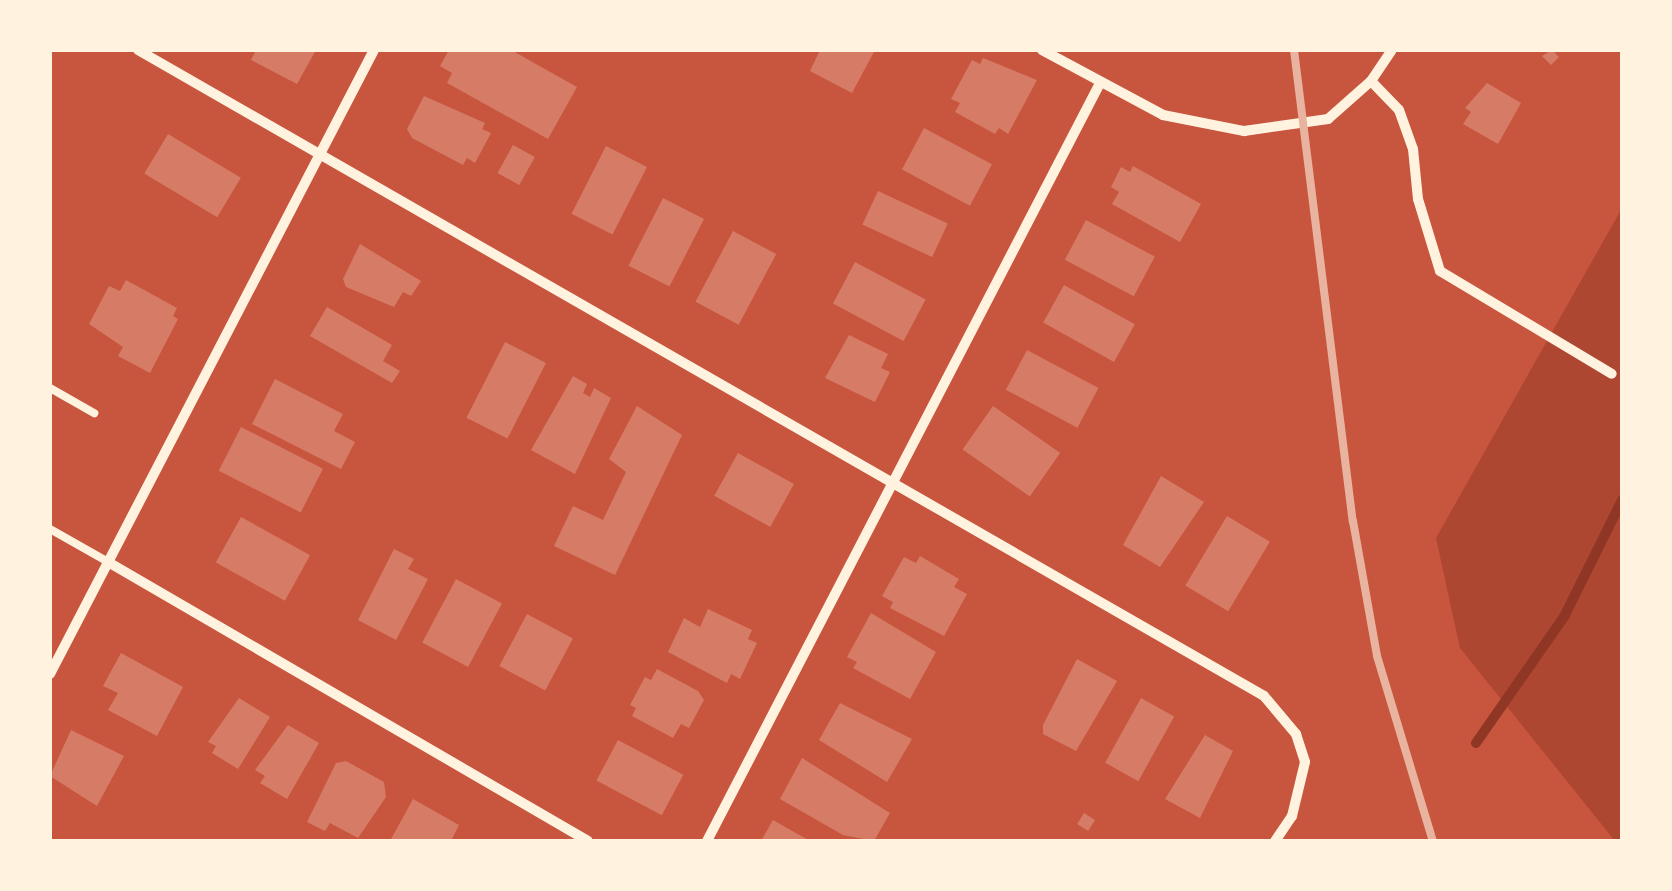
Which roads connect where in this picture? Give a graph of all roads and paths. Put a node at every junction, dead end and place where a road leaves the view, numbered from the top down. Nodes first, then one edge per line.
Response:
1 (138, 50) edge
2 (374, 50) edge
3 (1042, 50) edge
4 (1392, 50) edge
5 (1372, 81) junction
6 (1100, 82) junction
7 (317, 155) junction
8 (1612, 374) dead end
9 (50, 388) edge
10 (94, 412) dead end
11 (888, 485) junction
12 (50, 529) edge
13 (108, 562) junction
14 (50, 674) edge
15 (588, 841) edge
16 (707, 841) edge
17 (1276, 841) edge

1 - 7 street
2 - 7 street
3 - 6 street
4 - 5 street
5 - 6 street
5 - 8 street
6 - 11 street
7 - 11 street
7 - 13 street
9 - 10 lane
11 - 16 street
11 - 17 street
12 - 13 lane
13 - 14 street
13 - 15 street

